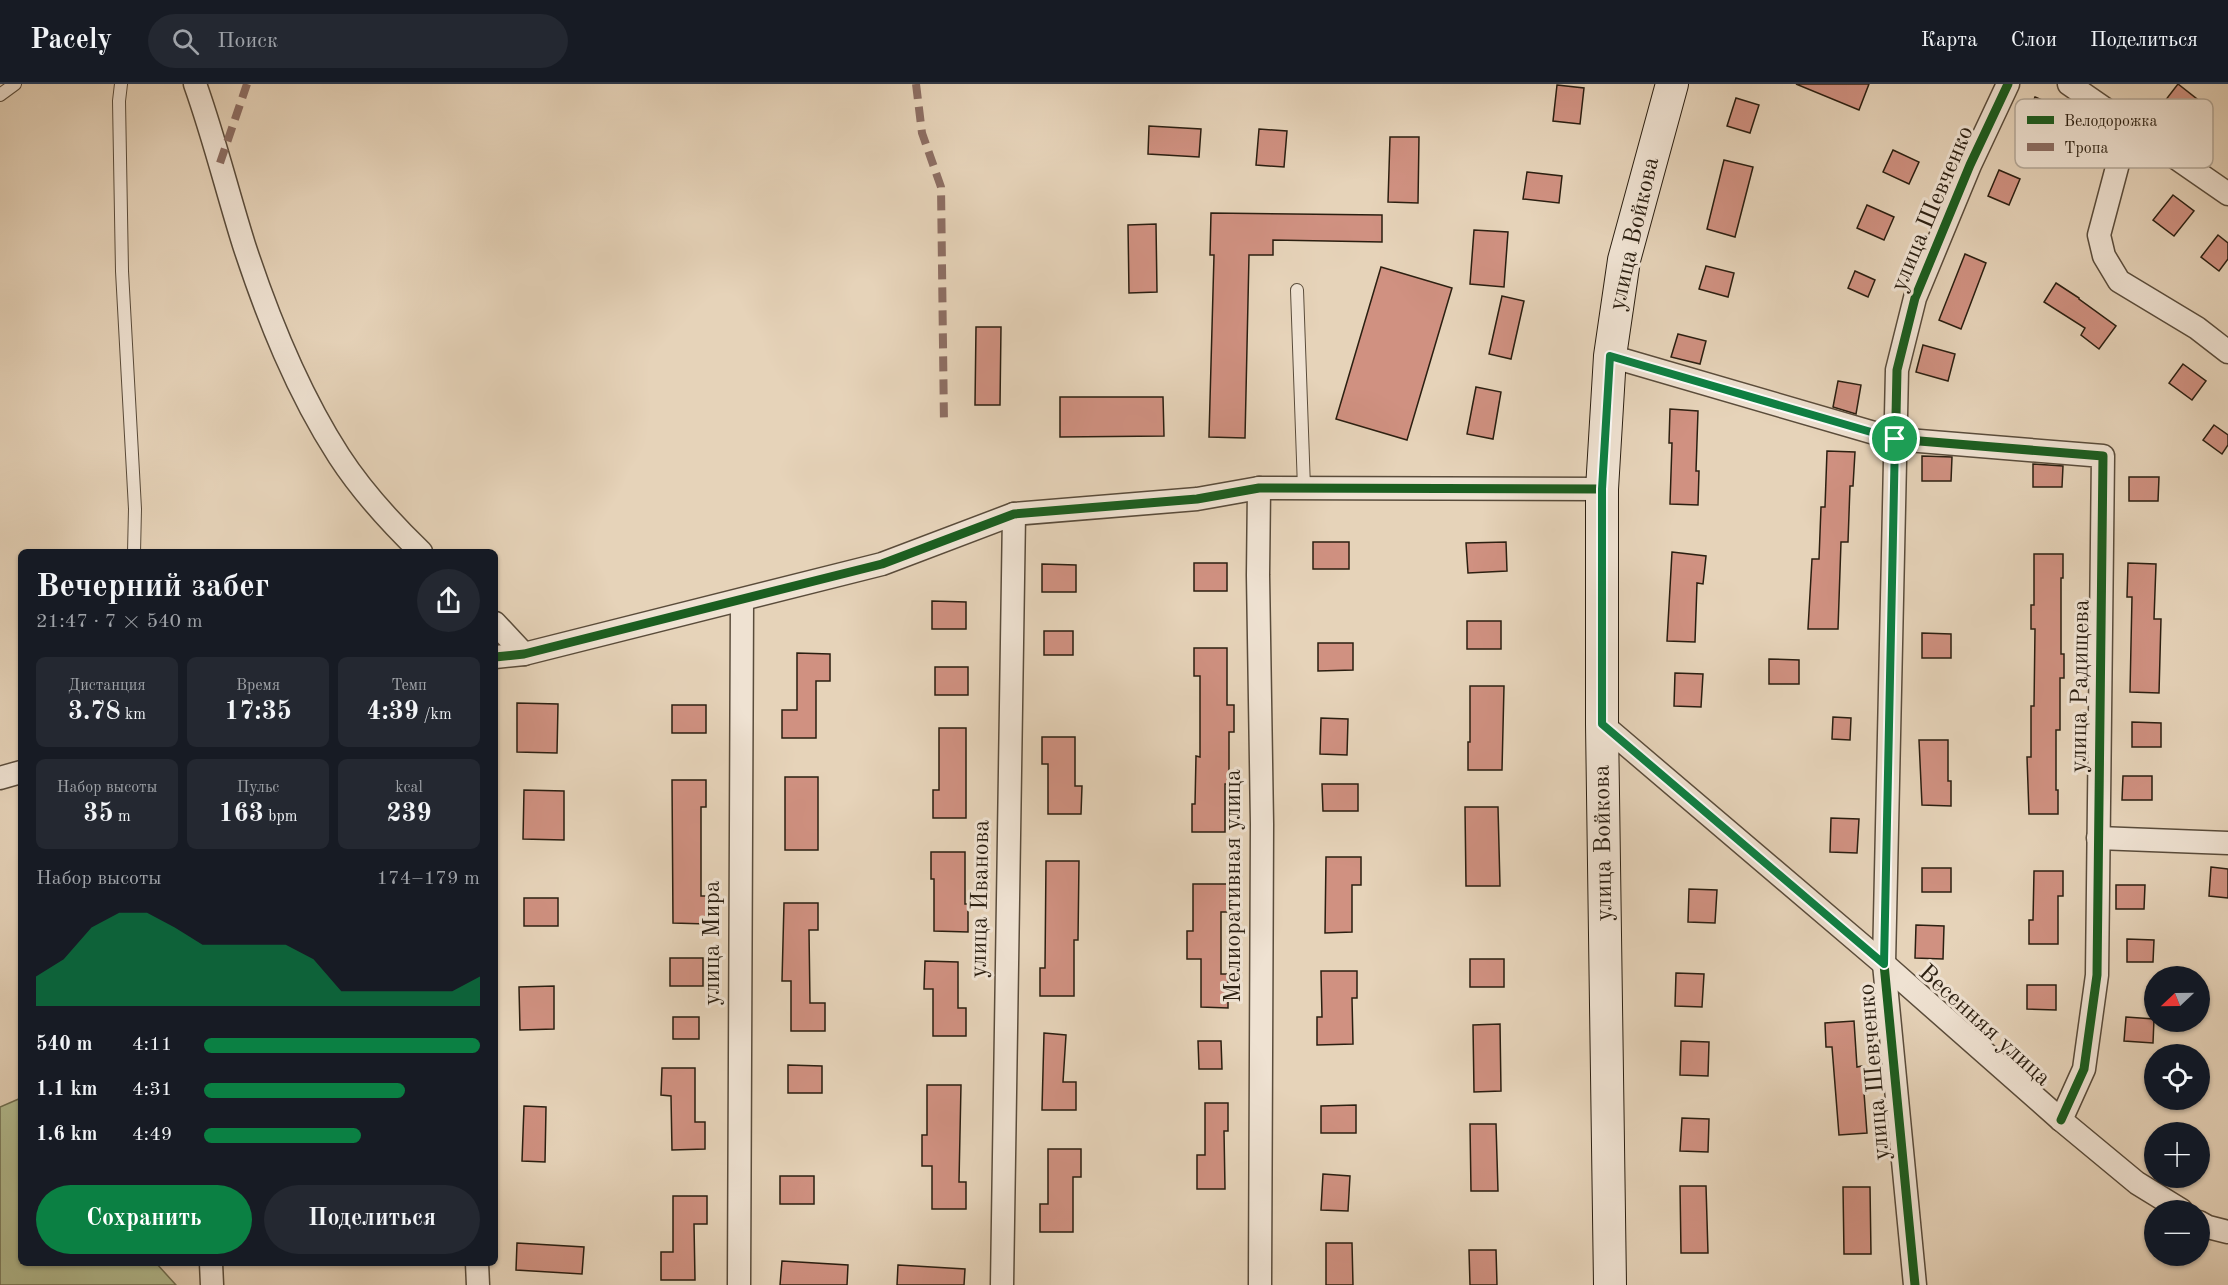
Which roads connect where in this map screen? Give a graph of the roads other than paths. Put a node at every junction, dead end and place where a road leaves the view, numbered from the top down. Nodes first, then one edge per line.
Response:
1 (15, 84) edge
2 (121, 84) edge
3 (195, 84) edge
4 (1672, 84) edge
5 (2008, 84) edge
6 (2069, 84) edge
7 (0, 95) edge
8 (2090, 99) edge
9 (2117, 168) edge
10 (2190, 168) edge
11 (2228, 194) edge
12 (1297, 290) dead end
13 (2228, 352) edge
14 (1610, 356) junction
15 (1895, 439) junction
16 (1259, 488) junction
17 (1304, 488) junction
18 (1602, 489) junction
19 (1014, 514) junction
20 (134, 549) edge
21 (418, 549) edge
22 (742, 601) junction
23 (498, 626) edge
24 (524, 654) junction
25 (498, 657) edge
26 (1602, 724) junction
27 (18, 773) edge
28 (0, 778) edge
29 (2098, 838) junction
30 (2228, 843) edge
31 (1884, 964) junction
32 (2061, 1120) junction
33 (2165, 1200) edge
34 (2210, 1228) edge
35 (2228, 1232) edge
36 (211, 1266) edge
37 (477, 1266) edge
38 (212, 1285) edge
39 (477, 1285) edge
40 (739, 1285) edge
41 (1002, 1285) edge
42 (1260, 1285) edge
43 (1610, 1285) edge
44 (1915, 1285) edge

1 - 7 lane
2 - 20 lane
3 - 21 street
4 - 14 main road, улица Войкова
5 - 15 street, улица Шевченко
6 - 8 street
9 - 13 street
10 - 11 street
12 - 17 lane
14 - 15 street
14 - 18 main road, улица Войкова
15 - 29 street, улица Радищева
15 - 31 street, улица Шевченко
16 - 17 street
16 - 19 street
16 - 42 street, Мелиоративная улица
17 - 18 street
18 - 26 main road, улица Войкова
19 - 22 street
19 - 41 street, улица Иванова
22 - 24 street
22 - 40 street, улица Мира
23 - 24 street
24 - 25 street
26 - 31 street, Весенняя улица
26 - 43 main road, улица Войкова
27 - 28 street
29 - 30 street
29 - 32 street, улица Радищева
31 - 32 street, Весенняя улица
31 - 44 street, улица Шевченко
32 - 33 street, Весенняя улица
34 - 35 street
36 - 38 street
37 - 39 street

